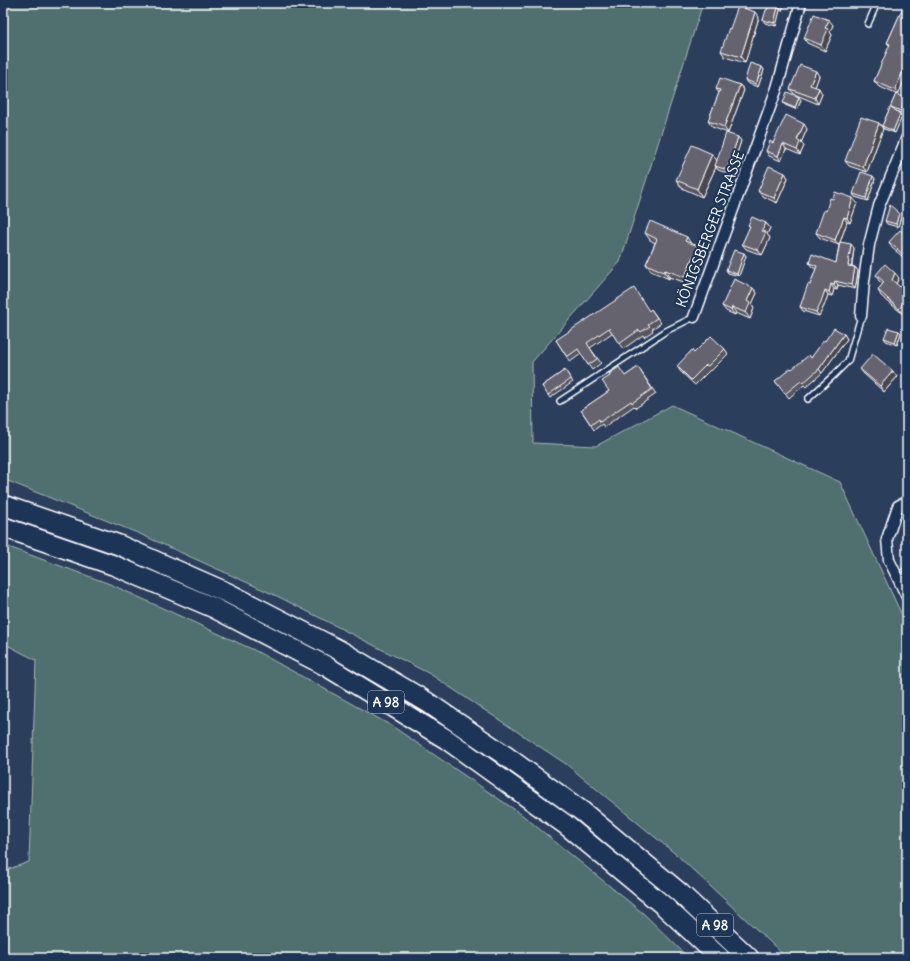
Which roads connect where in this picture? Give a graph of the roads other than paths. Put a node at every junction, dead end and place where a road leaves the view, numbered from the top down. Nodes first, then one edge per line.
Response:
1 (801, 3) edge
2 (877, 3) edge
3 (868, 24) dead end
4 (907, 137) edge
5 (862, 316) joint
6 (694, 317) joint
7 (808, 399) dead end
8 (560, 401) dead end
9 (907, 501) edge
10 (3, 505) edge
11 (3, 527) edge
12 (907, 597) edge
13 (720, 958) edge
14 (749, 958) edge

1 - 6 street, KÖNIGSBERGER STRASSE
2 - 3 lane
4 - 5 street
5 - 7 lane
6 - 8 lane, KÖNIGSBERGER STRASSE
9 - 12 street
10 - 14 highway, A 98
11 - 13 highway, A 98

